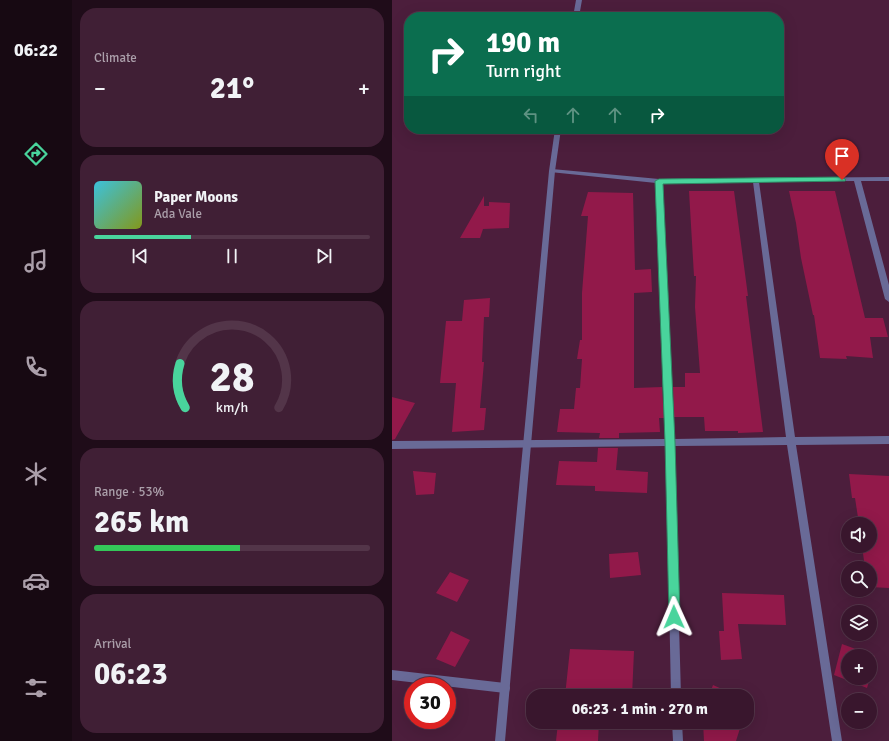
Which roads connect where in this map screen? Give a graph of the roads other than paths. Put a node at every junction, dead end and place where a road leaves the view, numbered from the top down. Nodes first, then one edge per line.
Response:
1 (579, 0) edge
2 (577, 12) edge
3 (557, 134) edge
4 (552, 171) junction
5 (857, 179) junction
6 (889, 179) edge
7 (659, 181) junction
8 (756, 181) junction
9 (889, 299) edge
10 (889, 440) edge
11 (791, 441) junction
12 (670, 442) junction
13 (528, 443) junction
14 (392, 445) edge
15 (392, 675) edge
16 (505, 688) junction
17 (676, 689) edge
18 (677, 729) edge
19 (500, 741) edge
20 (678, 741) edge
21 (837, 741) edge

1 - 2 street
3 - 4 street
4 - 7 street
4 - 13 street
5 - 6 street
5 - 8 street
5 - 9 street
7 - 8 street
7 - 12 street
8 - 11 street
10 - 11 street
11 - 12 street
11 - 21 street
12 - 13 street
12 - 17 street
13 - 14 street
13 - 16 street
15 - 16 street
16 - 19 street
18 - 20 street

